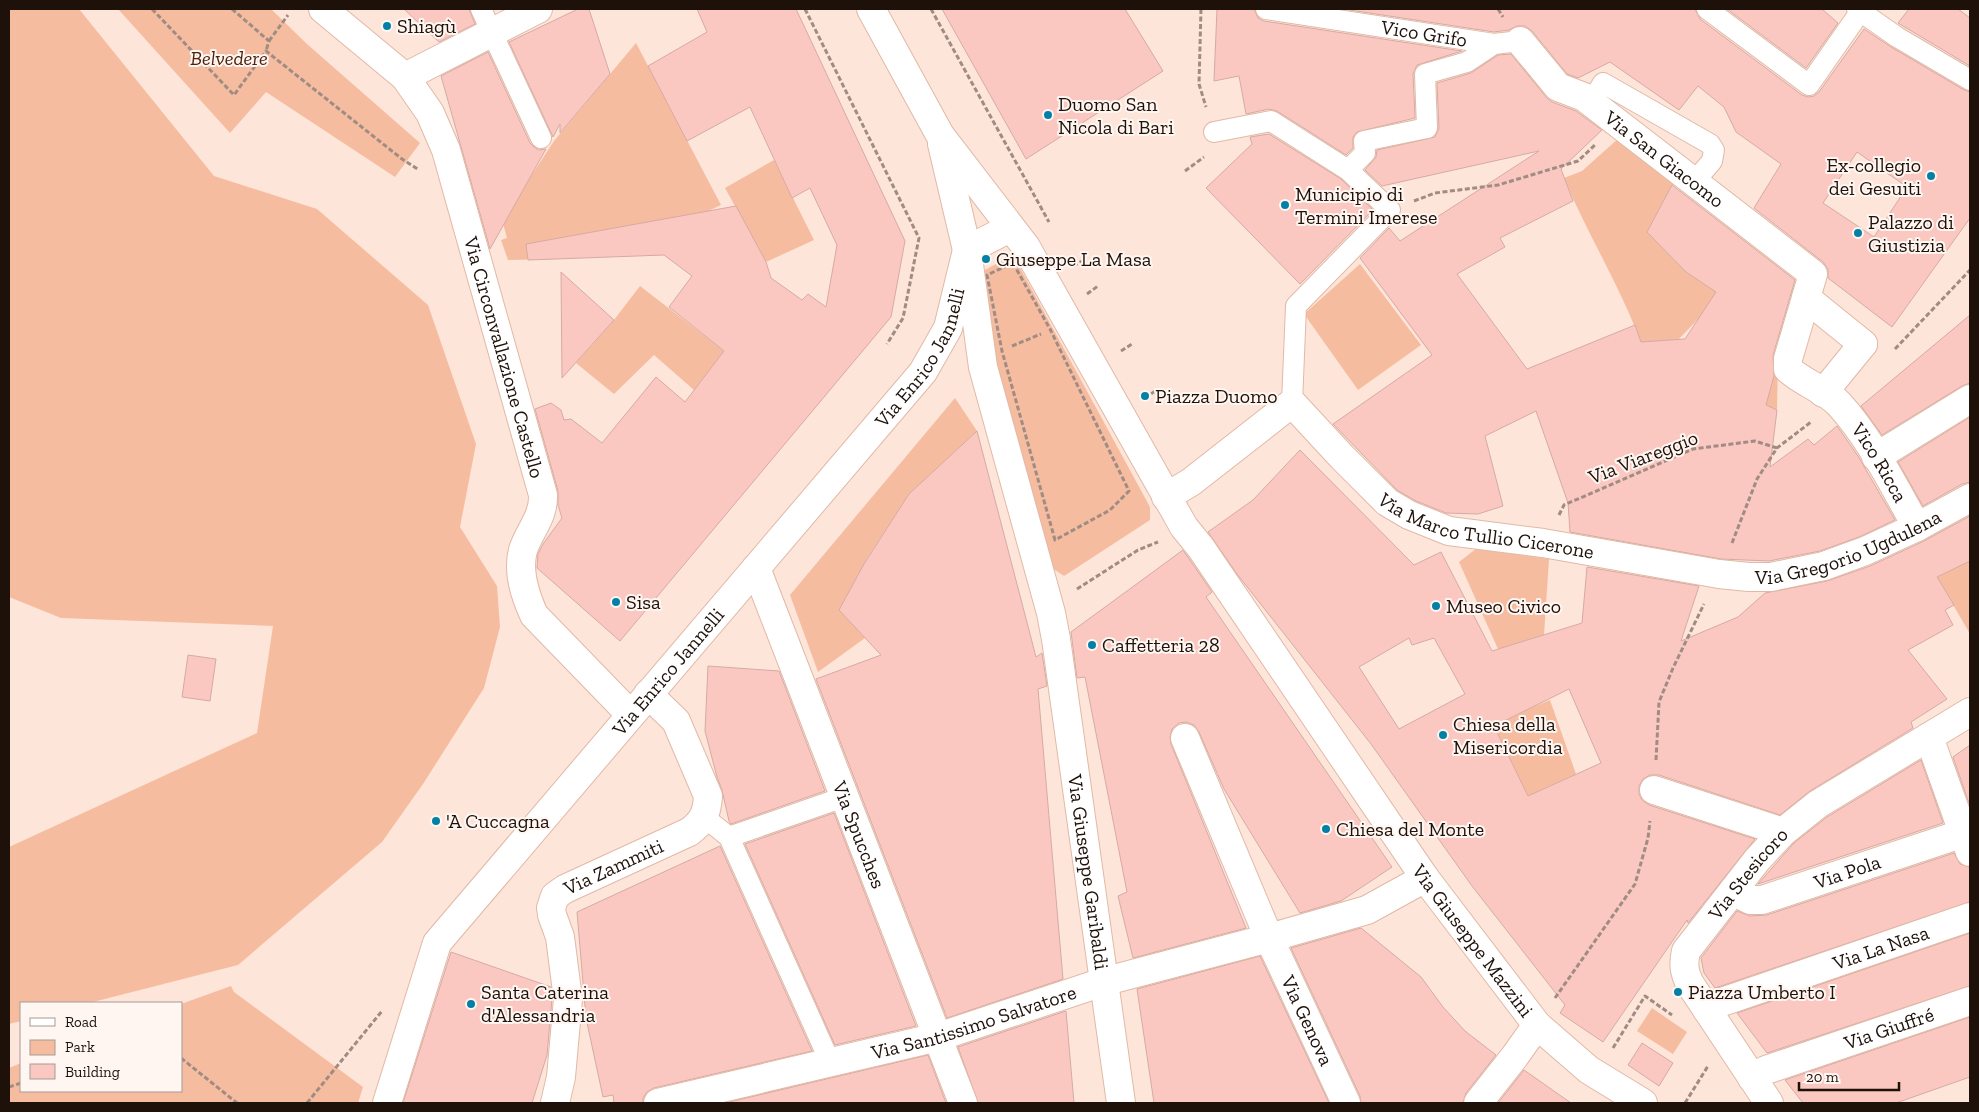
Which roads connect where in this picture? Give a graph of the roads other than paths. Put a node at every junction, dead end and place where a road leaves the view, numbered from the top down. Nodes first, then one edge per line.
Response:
1 (323, 9) edge
2 (481, 9) edge
3 (538, 9) edge
4 (871, 9) edge
5 (1266, 9) edge
6 (1707, 9) edge
7 (1859, 10) edge
8 (493, 33) junction
9 (1507, 42) junction
10 (405, 77) junction
11 (1970, 80) edge
12 (1597, 93) dead end
13 (1214, 132) road end
14 (940, 135) junction
15 (541, 138) dead end
16 (1348, 170) junction
17 (1694, 182) junction
18 (1010, 228) junction
19 (967, 250) junction
20 (1810, 286) junction
21 (1830, 397) junction
22 (1970, 399) edge
23 (1292, 404) junction
24 (1876, 457) junction
25 (1166, 497) junction
26 (1970, 498) edge
27 (1917, 526) junction
28 (756, 568) junction
29 (1719, 574) joint
30 (639, 704) junction
31 (1970, 712) edge
32 (1929, 737) junction
33 (1185, 738) dead end
34 (1654, 790) dead end
35 (844, 797) junction
36 (704, 817) junction
37 (1783, 832) junction
38 (729, 836) junction
39 (1967, 842) edge
40 (1424, 878) junction
41 (1733, 890) junction
42 (1970, 917) edge
43 (1269, 938) junction
44 (1106, 981) junction
45 (1970, 1001) edge
46 (1707, 1010) junction
47 (1537, 1025) junction
48 (938, 1037) junction
49 (830, 1062) junction
50 (1752, 1078) junction
51 (387, 1103) edge
52 (555, 1103) edge
53 (658, 1103) edge
54 (963, 1103) edge
55 (1122, 1103) edge
56 (1346, 1103) edge
57 (1478, 1103) edge
58 (1643, 1103) edge
59 (1769, 1103) edge

1 - 10 street, Via Circonvallazione Castello
2 - 8 lane
3 - 8 street
4 - 14 street
5 - 9 lane, Vico Grifo
6 - 7 lane
7 - 11 lane
8 - 10 street
8 - 15 lane
9 - 16 lane
9 - 17 street, Via San Giacomo
10 - 30 street, Via Circonvallazione Castello
12 - 17 lane
13 - 16 lane
14 - 18 street, Via Giuseppe Mazzini
14 - 19 street, Via Giuseppe Garibaldi
16 - 23 lane
17 - 20 street, Via San Giacomo
18 - 19 street
18 - 25 street, Via Giuseppe Mazzini
19 - 28 street, Via Enrico Jannelli
19 - 44 street, Via Giuseppe Garibaldi
20 - 21 street, Vico Ricca
20 - 21 street, Via San Giacomo
21 - 24 street, Vico Ricca
22 - 24 street
23 - 25 street
23 - 29 street, Via Marco Tullio Cicerone
24 - 27 street, Vico Ricca
25 - 40 street, Via Giuseppe Mazzini
26 - 27 street, Via Gregorio Ugdulena
27 - 29 street, Via Gregorio Ugdulena
28 - 30 street, Via Enrico Jannelli
28 - 35 street, Via Spucches
30 - 36 street
30 - 51 street, Via Enrico Jannelli
31 - 32 street, Via Stesicoro
32 - 37 street, Via Stesicoro
32 - 39 street
33 - 43 street, Via Genova
34 - 37 street
35 - 38 lane
35 - 48 street, Via Spucches
36 - 38 lane
36 - 52 street, Via Zammiti
37 - 41 street, Via Stesicoro
38 - 49 lane
39 - 41 street, Via Pola
40 - 43 street, Via Santissimo Salvatore
40 - 47 street, Via Giuseppe Mazzini
41 - 46 street, Via Stesicoro
42 - 46 street, Via La Nasa
43 - 44 street, Via Santissimo Salvatore
43 - 56 street, Via Genova
44 - 48 street, Via Santissimo Salvatore
44 - 55 street, Via Giuseppe Garibaldi
45 - 50 street, Via Giuffré
46 - 50 street, Via Stesicoro
47 - 57 street
47 - 58 street, Via Giuseppe Mazzini
48 - 49 street, Via Santissimo Salvatore
48 - 54 street, Via Spucches
49 - 53 street, Via Santissimo Salvatore
50 - 59 street, Via Stesicoro

